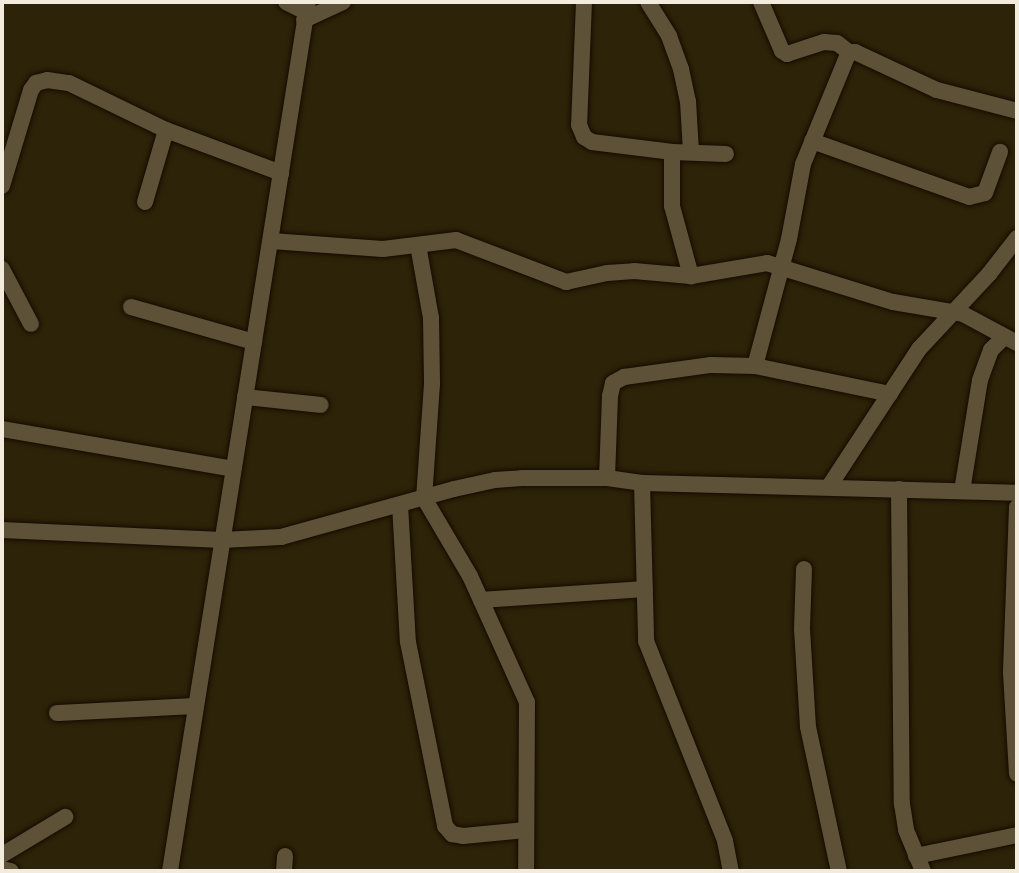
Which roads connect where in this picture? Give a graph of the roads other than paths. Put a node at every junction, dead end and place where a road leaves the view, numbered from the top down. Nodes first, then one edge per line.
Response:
1 (286, 2) edge
2 (343, 2) edge
3 (584, 2) edge
4 (648, 2) edge
5 (761, 2) edge
6 (306, 12) edge
7 (849, 52) junction
8 (1017, 111) edge
9 (166, 130) junction
10 (812, 141) junction
11 (672, 152) junction
12 (691, 152) junction
13 (1000, 152) dead end
14 (726, 154) dead end
15 (281, 173) junction
16 (2, 186) edge
17 (145, 202) dead end
18 (1017, 238) edge
19 (271, 241) junction
20 (418, 245) junction
21 (782, 265) junction
22 (2, 270) edge
23 (691, 276) junction
24 (131, 307) dead end
25 (953, 312) junction
26 (31, 324) dead end
27 (1010, 340) edge
28 (254, 342) junction
29 (755, 366) junction
30 (890, 394) junction
31 (245, 397) junction
32 (321, 405) dead end
33 (2, 429) edge
34 (233, 469) junction
35 (607, 478) junction
36 (642, 483) junction
37 (830, 485) junction
38 (899, 489) junction
39 (962, 491) junction
40 (1017, 493) edge
41 (424, 498) junction
42 (400, 505) junction
43 (1017, 507) edge
44 (2, 530) edge
45 (222, 540) junction
46 (804, 569) dead end
47 (645, 589) junction
48 (481, 600) junction
49 (1015, 616) edge
50 (196, 706) junction
51 (57, 713) dead end
52 (1015, 728) edge
53 (1017, 774) edge
54 (65, 817) dead end
55 (526, 830) junction
56 (1017, 835) edge
57 (2, 855) edge
58 (920, 864) edge
59 (2, 869) edge
60 (11, 871) edge
61 (170, 871) edge
62 (526, 871) edge
63 (731, 871) edge
64 (839, 871) edge

1 - 6 street
2 - 6 street
3 - 11 street
4 - 12 street
5 - 7 street
6 - 15 street
7 - 8 street
7 - 10 street
9 - 15 street
9 - 16 street
9 - 17 street
10 - 13 street
10 - 21 street
11 - 12 street
11 - 23 street
12 - 14 street
15 - 19 street
18 - 25 street
19 - 20 street
19 - 28 street
20 - 23 street
20 - 41 street
21 - 23 street
21 - 25 street
21 - 29 street
22 - 26 street
24 - 28 street
25 - 27 street
25 - 30 street
27 - 39 street
28 - 31 street
29 - 30 street
29 - 35 street
30 - 37 street
31 - 32 street
31 - 34 street
33 - 34 street
34 - 45 street
35 - 36 street
35 - 41 street
36 - 37 street
36 - 47 street
37 - 38 street
38 - 39 street
38 - 58 street
39 - 40 street
41 - 42 street
41 - 48 street
42 - 45 street
42 - 55 street
43 - 49 street
44 - 45 street
45 - 50 street
46 - 64 street
47 - 48 street
47 - 63 street
48 - 55 street
49 - 52 street
50 - 51 street
50 - 61 street
52 - 53 street
54 - 57 street
55 - 62 street
56 - 58 street
59 - 60 street

